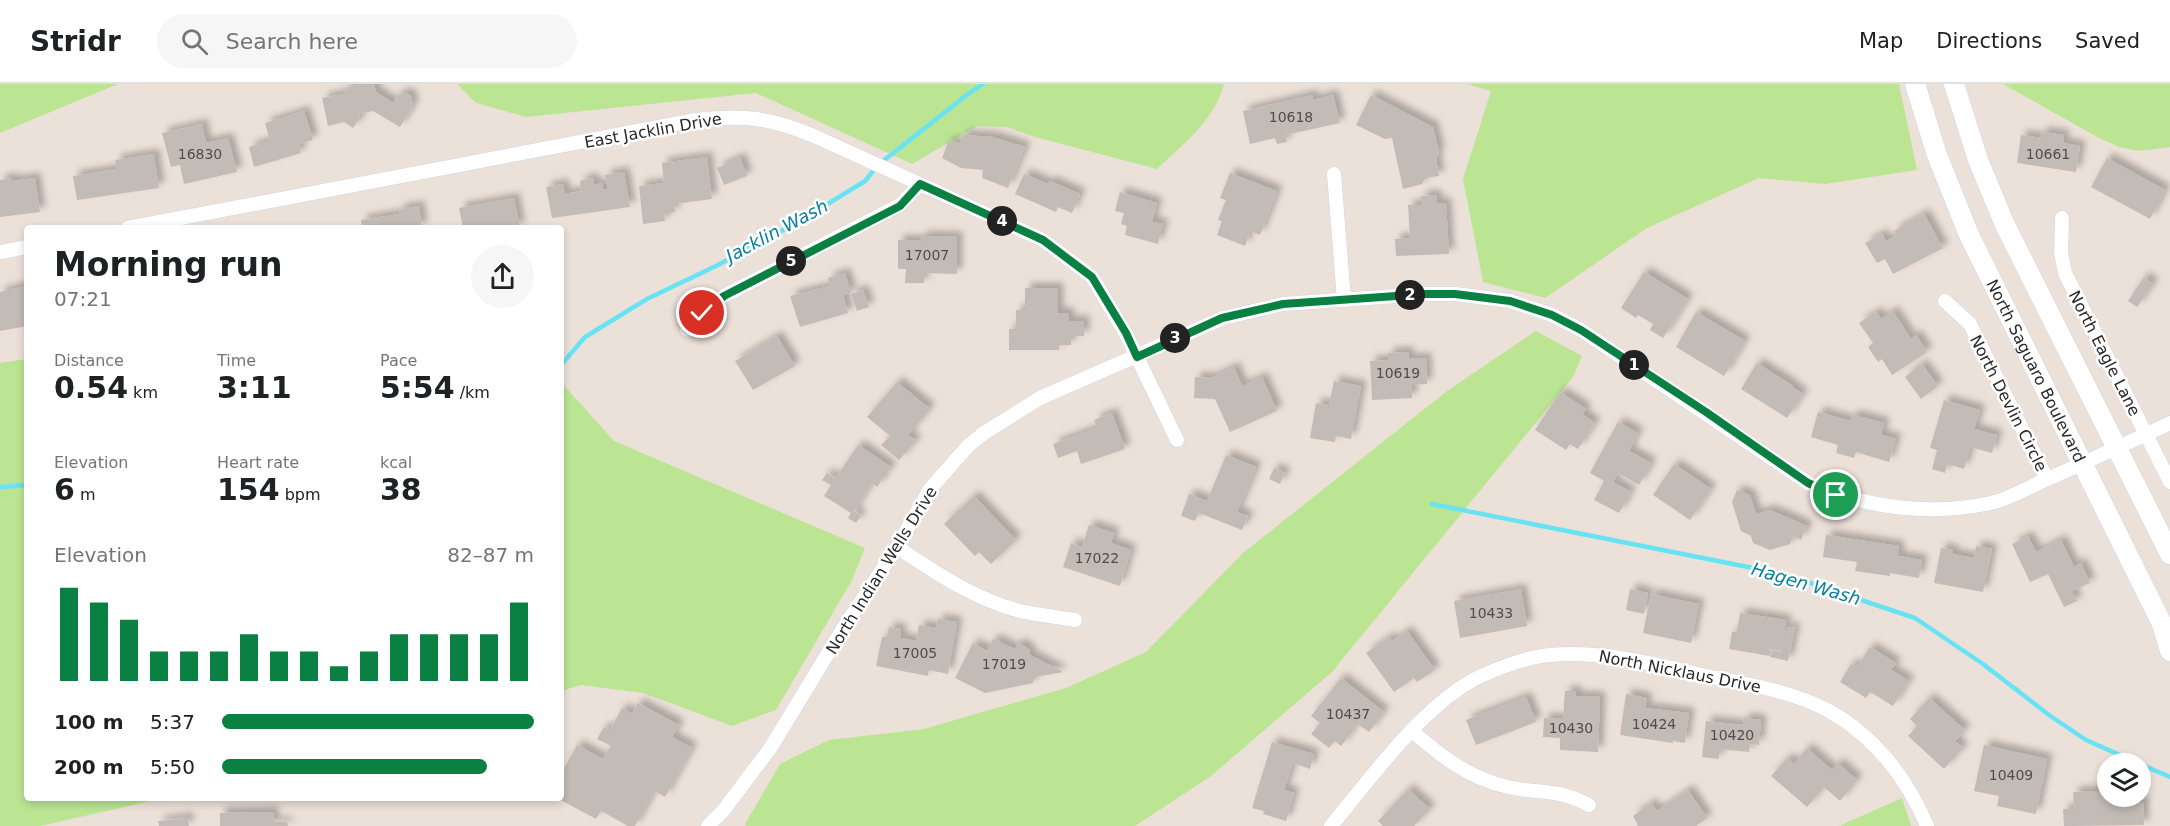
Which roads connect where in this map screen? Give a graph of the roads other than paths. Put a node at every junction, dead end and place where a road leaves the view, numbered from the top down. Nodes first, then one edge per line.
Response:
1 (1915, 84) edge
2 (1954, 84) edge
3 (1334, 174) dead end
4 (920, 184) junction
5 (2062, 218) dead end
6 (145, 225) edge
7 (24, 248) edge
8 (0, 252) edge
9 (1344, 300) junction
10 (1945, 302) dead end
11 (687, 330) dead end
12 (1137, 357) junction
13 (2170, 423) edge
14 (2146, 434) junction
15 (1177, 440) dead end
16 (2116, 448) junction
17 (2083, 464) junction
18 (2048, 479) junction
19 (2170, 482) edge
20 (897, 547) junction
21 (2170, 554) edge
22 (1075, 620) dead end
23 (2170, 651) edge
24 (1412, 731) junction
25 (1588, 805) dead end
26 (708, 826) edge
27 (1331, 826) edge
28 (1927, 826) edge

1 - 17 main road, North Saguaro Boulevard
2 - 16 main road
3 - 9 street
4 - 6 street, East Jacklin Drive
4 - 11 street
4 - 12 street, East Jacklin Drive
5 - 14 street, North Eagle Lane
7 - 8 street
9 - 12 street, North Indian Wells Drive
9 - 18 street, North Indian Wells Drive
10 - 18 street, North Devlin Circle
12 - 15 street, East Jacklin Drive
12 - 20 street, North Indian Wells Drive
13 - 14 street, North Indian Wells Drive
14 - 16 street, North Indian Wells Drive
14 - 19 street, North Eagle Lane
16 - 17 street, North Indian Wells Drive
16 - 21 main road
17 - 18 street, North Indian Wells Drive
17 - 23 main road, North Saguaro Boulevard
20 - 22 street
20 - 26 street, North Indian Wells Drive
24 - 25 street
24 - 27 street, North Nicklaus Drive
24 - 28 street, North Nicklaus Drive

